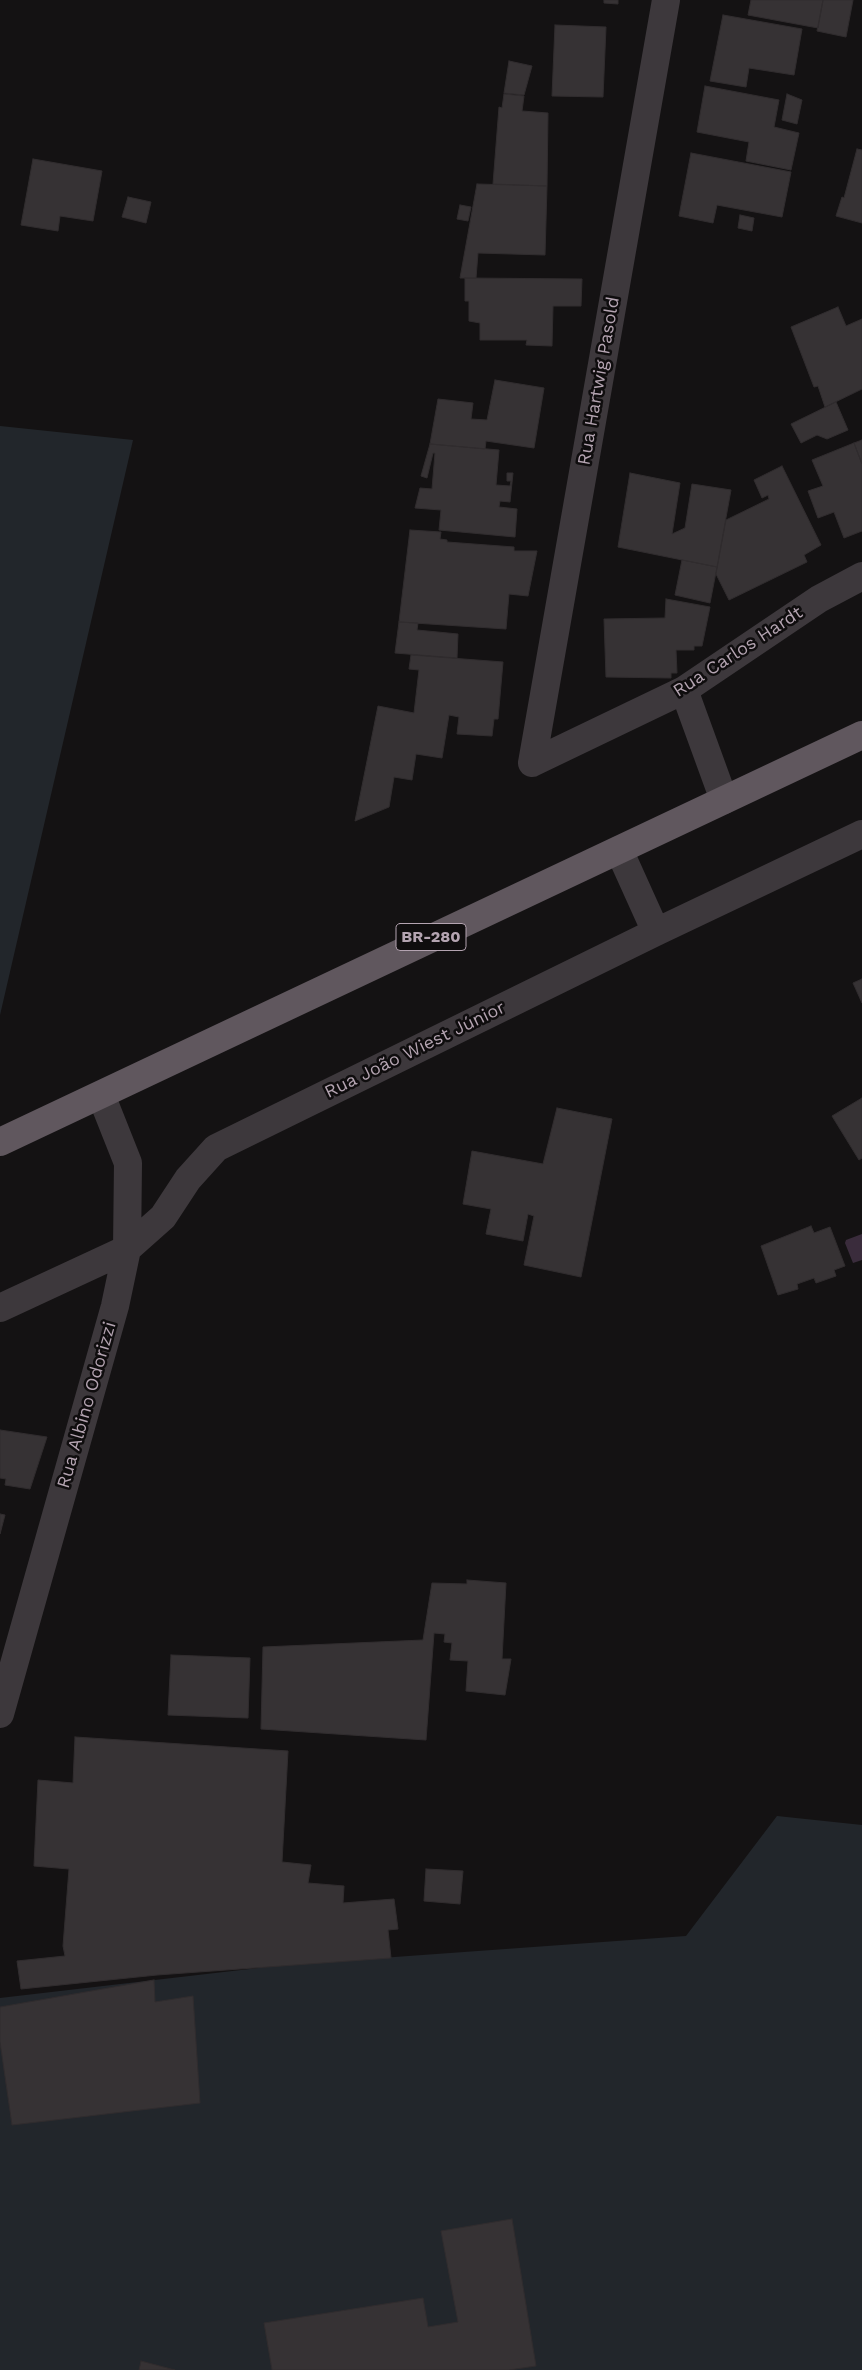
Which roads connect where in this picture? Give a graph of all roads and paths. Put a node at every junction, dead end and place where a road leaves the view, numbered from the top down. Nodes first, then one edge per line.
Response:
1 (666, 0) edge
2 (862, 576) edge
3 (684, 690) junction
4 (862, 735) edge
5 (532, 763) joint
6 (724, 800) junction
7 (862, 834) edge
8 (619, 850) junction
9 (656, 932) junction
10 (101, 1095) junction
11 (0, 1142) edge
12 (127, 1249) junction
13 (0, 1308) edge
14 (0, 1714) edge

1 - 5 street, Rua Hartwig Pasold
2 - 3 street, Rua Carlos Hardt
3 - 5 street, Rua Carlos Hardt
3 - 6 street
4 - 6 highway, BR-280
6 - 8 highway, BR-280
7 - 9 street, Rua João Wiest Júnior
8 - 9 street
8 - 10 highway, BR-280
9 - 12 street, Rua João Wiest Júnior
10 - 11 highway, BR-280
10 - 12 street, Rua Albino Odorizzi
12 - 13 street, Rua João Wiest Júnior
12 - 14 street, Rua Albino Odorizzi

